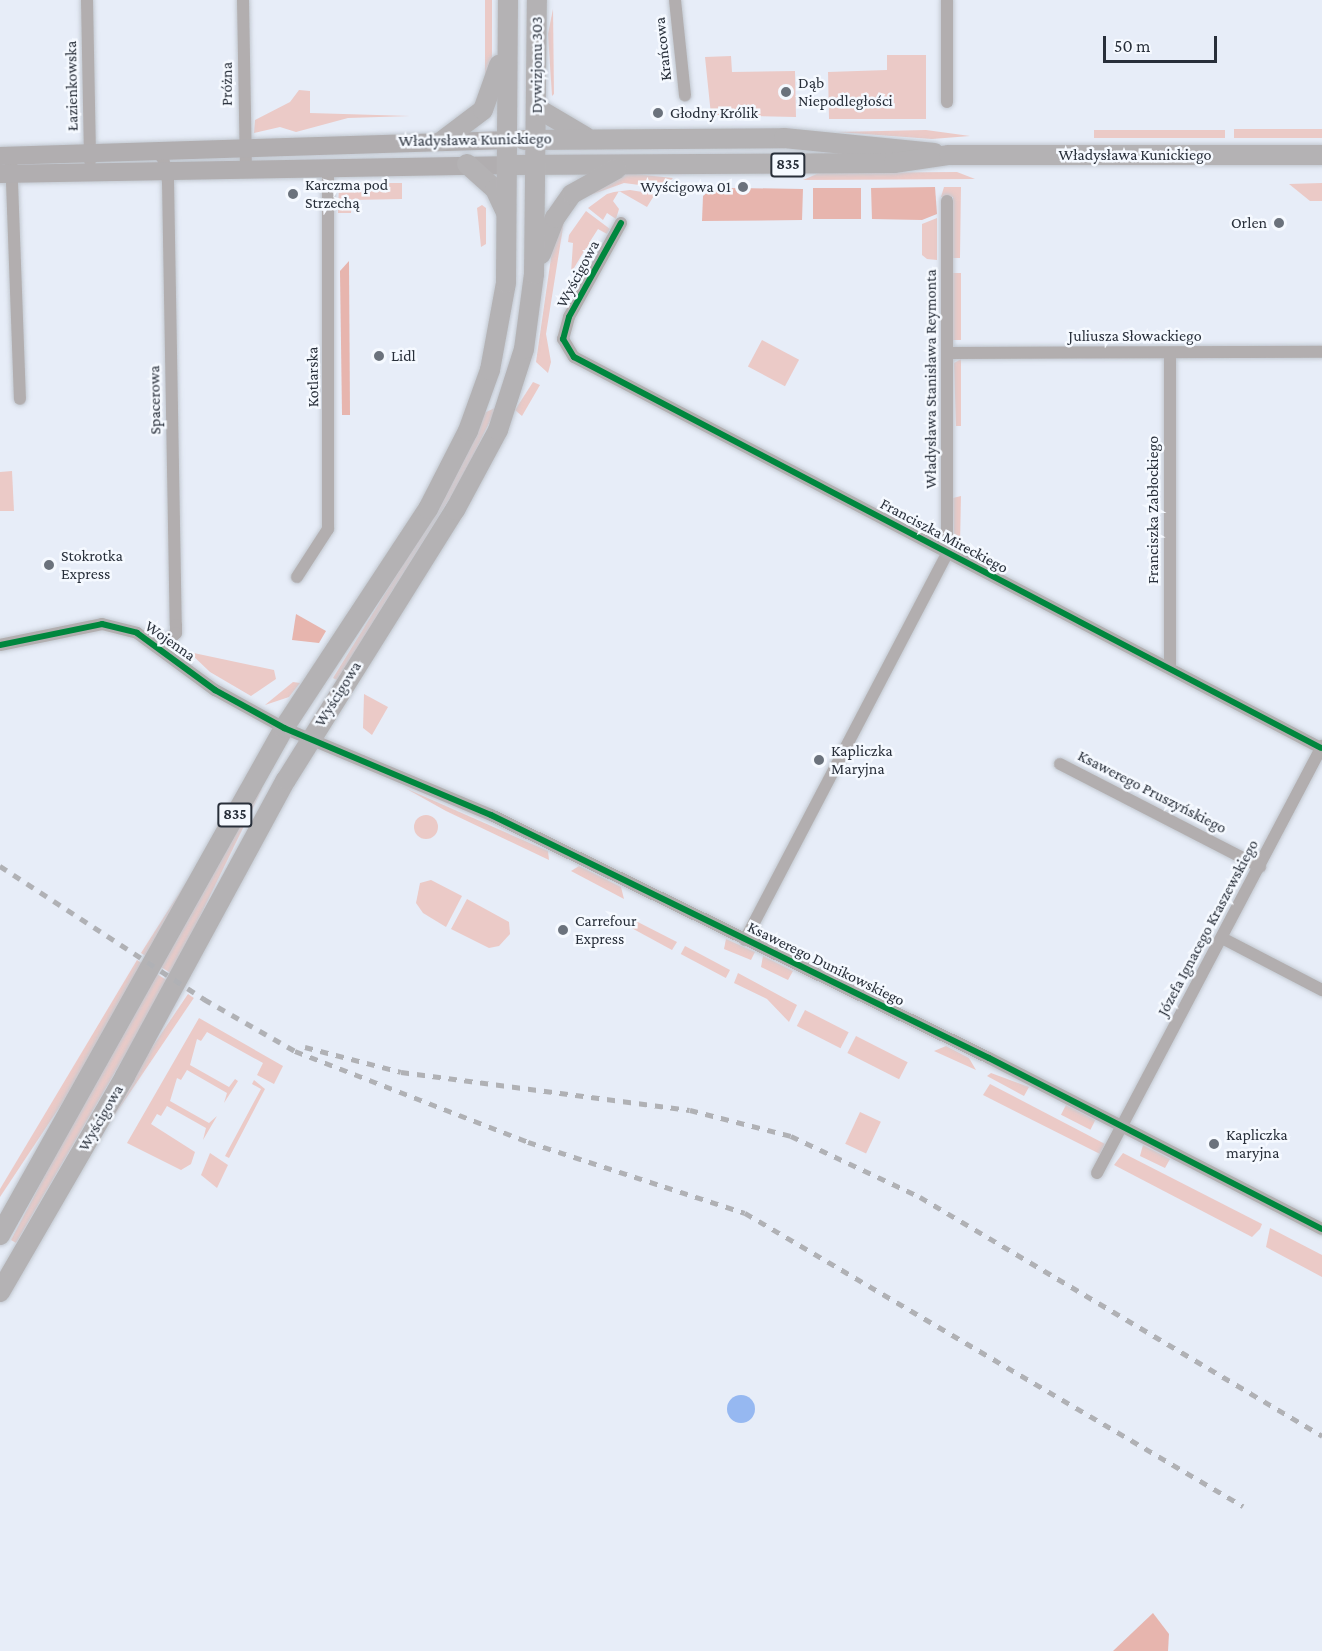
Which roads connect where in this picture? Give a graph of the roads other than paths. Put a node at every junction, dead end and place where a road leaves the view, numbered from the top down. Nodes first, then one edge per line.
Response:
1 (87, 0) edge
2 (243, 0) edge
3 (537, 0) edge
4 (675, 0) edge
5 (947, 0) edge
6 (508, 6) edge
7 (685, 95) dead end
8 (947, 102) dead end
9 (537, 108) junction
10 (590, 139) junction
11 (508, 140) junction
12 (537, 140) junction
13 (442, 141) junction
14 (244, 149) junction
15 (154, 150) junction
16 (89, 151) junction
17 (949, 155) junction
18 (1322, 155) edge
19 (467, 164) junction
20 (6, 165) edge
21 (508, 165) junction
22 (537, 165) junction
23 (626, 166) junction
24 (328, 167) junction
25 (246, 168) junction
26 (167, 170) junction
27 (90, 171) junction
28 (947, 201) dead end
29 (508, 219) junction
30 (621, 223) dead end
31 (534, 274) junction
32 (563, 339) joint
33 (1322, 352) edge
34 (947, 353) junction
35 (1170, 353) junction
36 (20, 399) dead end
37 (947, 553) junction
38 (297, 577) dead end
39 (0, 645) edge
40 (160, 648) junction
41 (1170, 668) junction
42 (284, 728) junction
43 (311, 739) junction
44 (1321, 747) edge
45 (1060, 764) dead end
46 (1260, 867) junction
47 (1222, 938) junction
48 (745, 940) junction
49 (1322, 990) edge
50 (1121, 1125) junction
51 (1097, 1173) dead end
52 (1322, 1229) edge
53 (0, 1235) edge
54 (0, 1292) edge

1 - 16 street, Łazienkowska
2 - 14 street, Próżna
3 - 9 main road, Dywizjonu 303
4 - 7 street, Krańcowa
5 - 8 street
6 - 11 main road, Dywizjonu 303
6 - 13 main road
9 - 10 main road
9 - 12 main road, Dywizjonu 303
10 - 12 main road, Władysława Kunickiego / 835
10 - 17 main road, Władysława Kunickiego / 835
11 - 12 main road, Władysława Kunickiego / 835
11 - 13 main road, Władysława Kunickiego
11 - 21 main road, Dywizjonu 303 / 835
12 - 22 main road, Dywizjonu 303
13 - 14 main road, Władysława Kunickiego
14 - 15 main road, Władysława Kunickiego
14 - 25 street, Próżna
15 - 16 main road, Władysława Kunickiego
15 - 26 street
16 - 20 main road, Władysława Kunickiego
16 - 27 street, Łazienkowska
17 - 18 main road, Władysława Kunickiego / 835
17 - 23 main road, Władysława Kunickiego / 835
19 - 21 main road, Władysława Kunickiego
19 - 24 main road, Władysława Kunickiego
19 - 29 main road
20 - 27 main road, Władysława Kunickiego
20 - 36 street
21 - 22 main road, Władysława Kunickiego
21 - 29 main road, Wyścigowa / 835
22 - 23 main road, Władysława Kunickiego
22 - 31 main road, Wyścigowa / 835
23 - 31 main road, 835
24 - 25 main road, Władysława Kunickiego
24 - 38 street, Kotlarska
25 - 26 main road, Władysława Kunickiego
26 - 27 main road, Władysława Kunickiego
26 - 40 street, Spacerowa
28 - 34 street, Władysława Stanisława Reymonta
29 - 42 main road, Wyścigowa / 835
30 - 32 street, Wyścigowa
31 - 43 main road, Wyścigowa / 835
32 - 37 street, Franciszka Mireckiego
33 - 35 street, Juliusza Słowackiego
34 - 35 street, Juliusza Słowackiego
34 - 37 street, Władysława Stanisława Reymonta
35 - 41 street, Franciszka Zabłockiego
37 - 41 street, Franciszka Mireckiego
37 - 48 street, Władysława Stanisława Reymonta
39 - 40 street, Wojenna
40 - 42 street, Wojenna
41 - 44 street, Franciszka Mireckiego
42 - 43 street, Wojenna
42 - 53 main road, Wyścigowa / 835
43 - 48 street, Ksawerego Dunikowskiego
43 - 54 main road, Wyścigowa / 835
44 - 46 street, Józefa Ignacego Kraszewskiego
45 - 46 street, Ksawerego Pruszyńskiego
46 - 47 street, Józefa Ignacego Kraszewskiego
47 - 49 street
47 - 50 street, Józefa Ignacego Kraszewskiego
48 - 50 street, Ksawerego Dunikowskiego
50 - 51 street, Józefa Ignacego Kraszewskiego
50 - 52 street, Ksawerego Dunikowskiego

